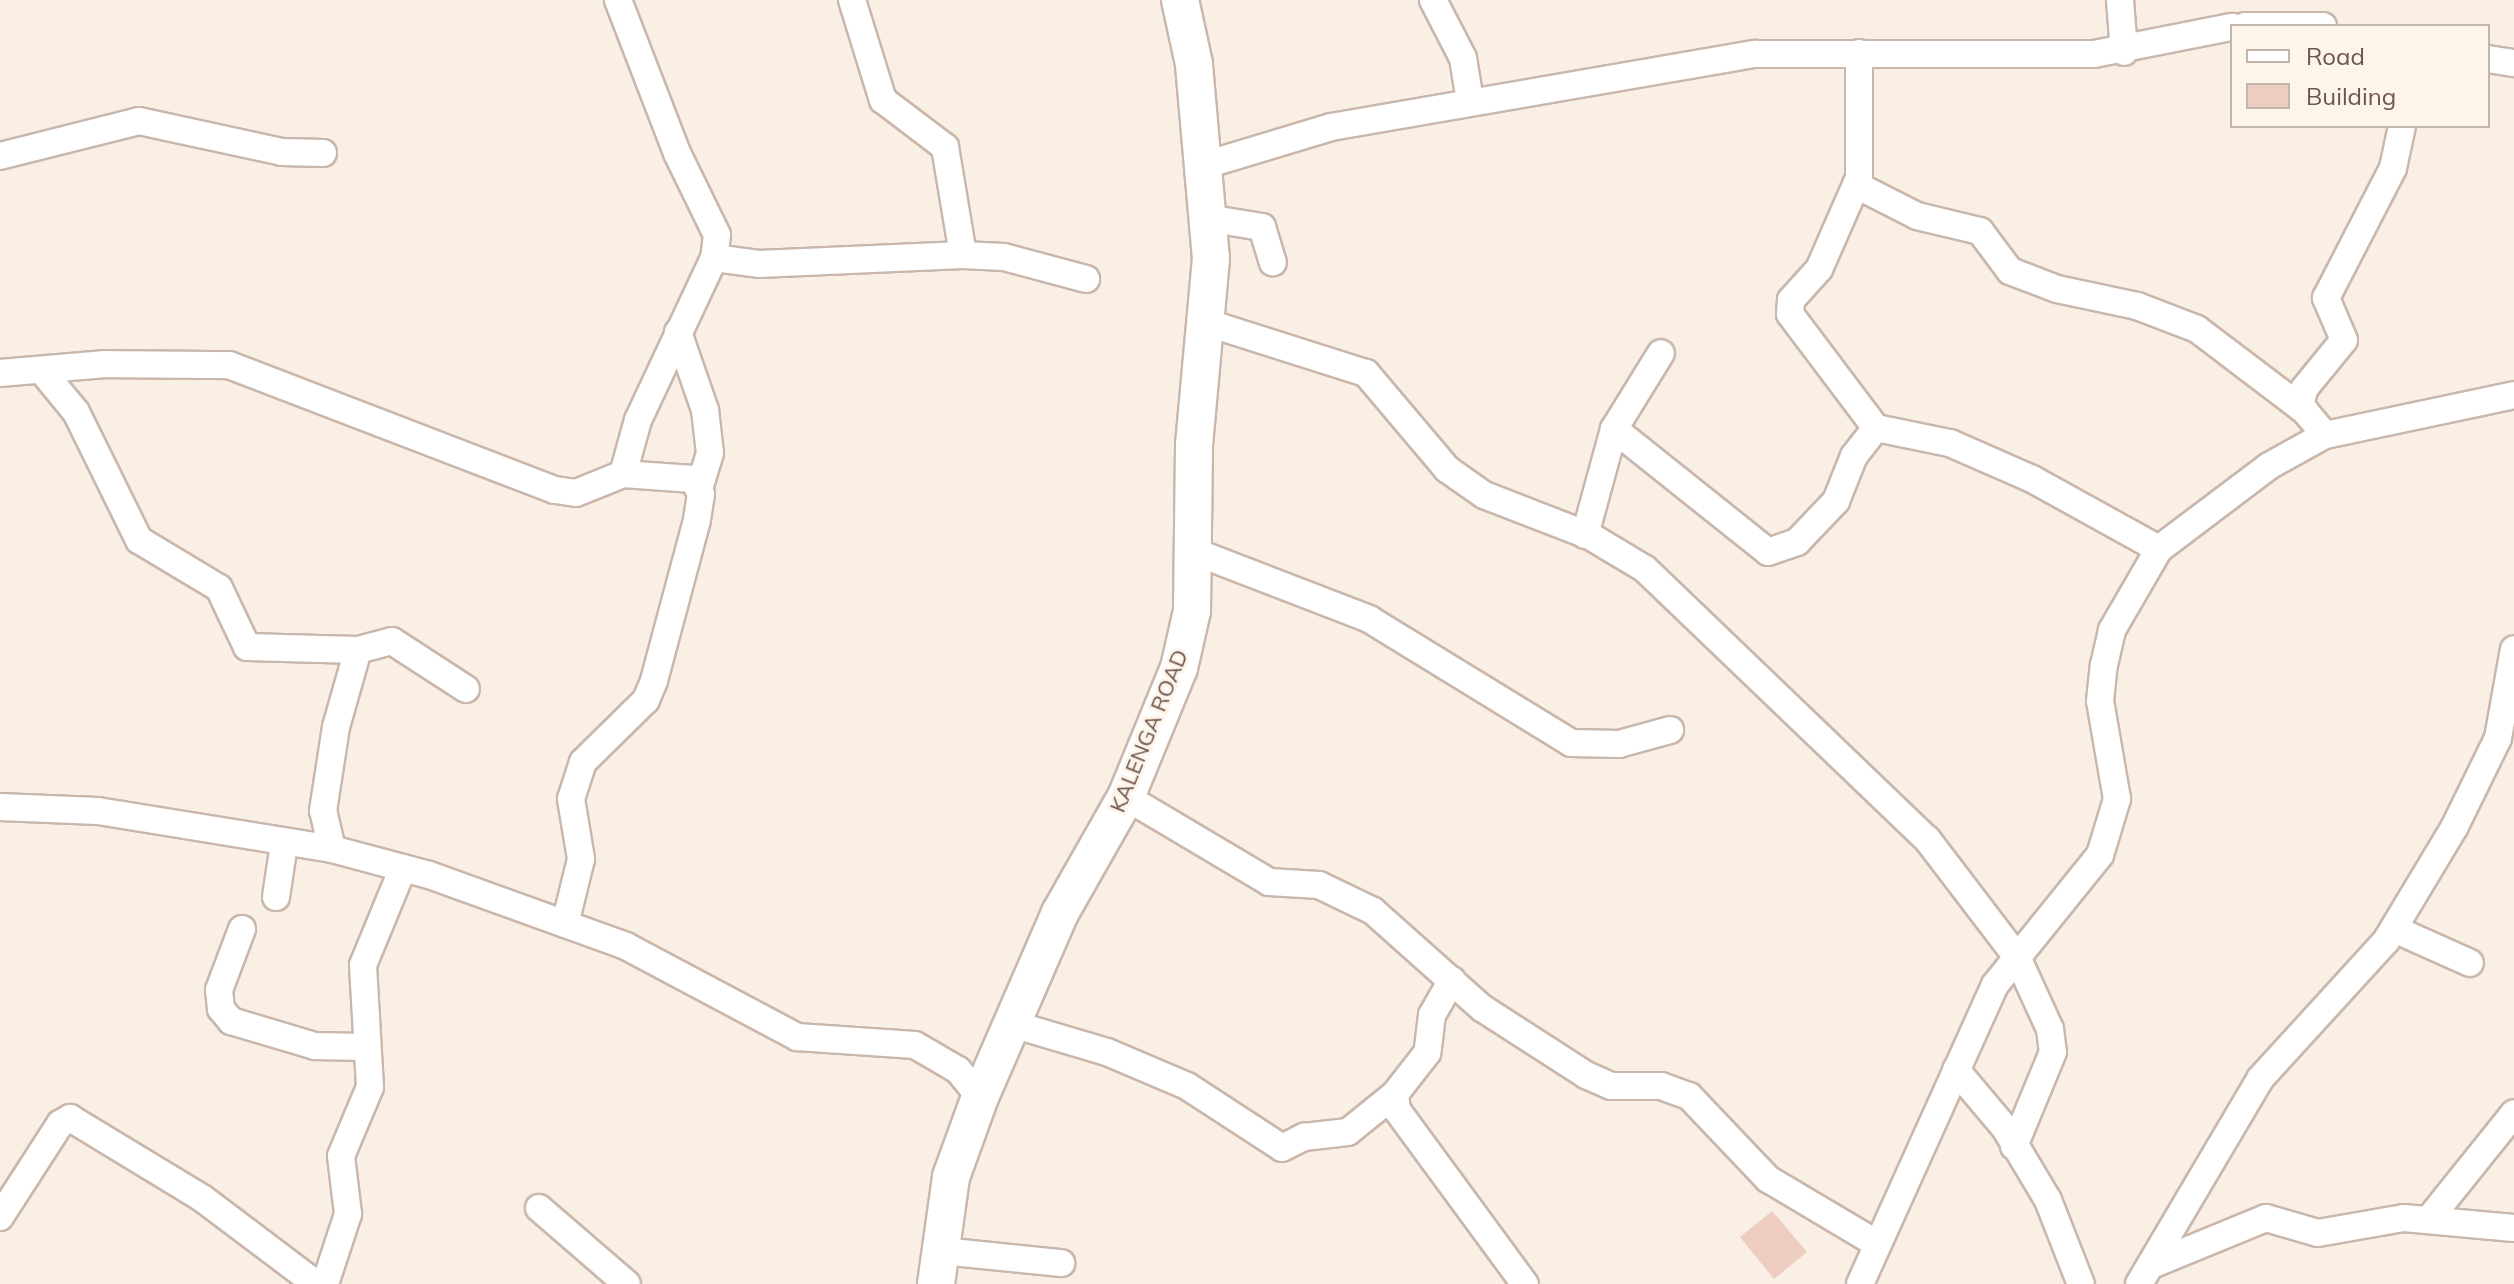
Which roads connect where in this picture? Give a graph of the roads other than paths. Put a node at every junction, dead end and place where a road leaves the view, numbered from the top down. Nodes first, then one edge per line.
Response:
1 (618, 0) edge
2 (852, 0) edge
3 (1180, 0) edge
4 (1433, 0) edge
5 (2120, 0) edge
6 (2230, 27) edge
7 (2124, 52) junction
8 (1859, 53) junction
9 (2490, 59) edge
10 (2514, 63) edge
11 (1470, 101) junction
12 (2402, 128) edge
13 (323, 153) dead end
14 (0, 156) edge
15 (1202, 166) junction
16 (1856, 185) junction
17 (1207, 218) junction
18 (963, 255) junction
19 (714, 258) junction
20 (1273, 262) dead end
21 (1086, 279) dead end
22 (1205, 322) junction
23 (678, 332) junction
24 (1661, 353) dead end
25 (43, 372) junction
26 (0, 373) edge
27 (2514, 395) edge
28 (2300, 407) junction
29 (1876, 428) junction
30 (1614, 429) junction
31 (2325, 435) junction
32 (623, 474) junction
33 (699, 488) junction
34 (1585, 535) junction
35 (2159, 549) junction
36 (1193, 551) junction
37 (2514, 649) edge
38 (358, 650) junction
39 (466, 689) dead end
40 (1670, 730) dead end
41 (1126, 797) junction
42 (0, 807) edge
43 (284, 844) junction
44 (332, 849) junction
45 (403, 868) junction
46 (276, 897) dead end
47 (565, 924) junction
48 (242, 929) dead end
49 (2394, 929) junction
50 (2017, 957) junction
51 (2470, 963) dead end
52 (1452, 980) junction
53 (1009, 1023) junction
54 (364, 1047) junction
55 (1956, 1070) junction
56 (1395, 1094) junction
57 (980, 1097) junction
58 (2514, 1113) edge
59 (2014, 1146) junction
60 (539, 1208) dead end
61 (0, 1217) edge
62 (2430, 1218) junction
63 (2514, 1228) edge
64 (1876, 1243) junction
65 (1061, 1263) dead end
66 (939, 1268) edge
67 (2146, 1274) edge
68 (316, 1284) edge
69 (325, 1284) edge
70 (627, 1284) edge
71 (1525, 1284) edge
72 (1860, 1284) edge
73 (2081, 1284) edge

1 - 19 street
2 - 18 street
3 - 15 main road, KALENGA ROAD
4 - 11 street
5 - 7 street
6 - 7 street
7 - 8 street
8 - 11 street
8 - 16 street
9 - 10 street
11 - 15 street
12 - 28 street
13 - 14 street
15 - 17 main road, KALENGA ROAD
16 - 28 street
16 - 29 street
17 - 20 street
17 - 22 main road, KALENGA ROAD
18 - 19 street
18 - 21 street
19 - 23 street
22 - 34 street
22 - 36 main road, KALENGA ROAD
23 - 32 street
23 - 33 street
24 - 30 street
25 - 26 street
25 - 32 street
25 - 38 street
27 - 31 street
28 - 31 street
29 - 30 street
29 - 35 street
30 - 34 street
31 - 35 street
32 - 33 street
33 - 47 street
34 - 50 street
35 - 50 street
36 - 40 street
36 - 41 main road, KALENGA ROAD
37 - 49 street
38 - 39 street
38 - 44 street
41 - 52 street
41 - 53 main road, KALENGA ROAD
42 - 43 street
43 - 44 street
43 - 46 street
44 - 45 street
45 - 47 street
45 - 54 street
47 - 57 street
48 - 54 street
49 - 51 street
49 - 67 street
50 - 55 street
50 - 59 street
52 - 56 street
52 - 64 street
53 - 56 street
53 - 57 main road, KALENGA ROAD
54 - 69 street
55 - 59 street
55 - 64 street
56 - 71 street
57 - 66 main road, KALENGA ROAD
58 - 62 street
59 - 73 street
60 - 70 street
61 - 68 street
62 - 63 street
62 - 67 street
64 - 72 street
65 - 66 street

